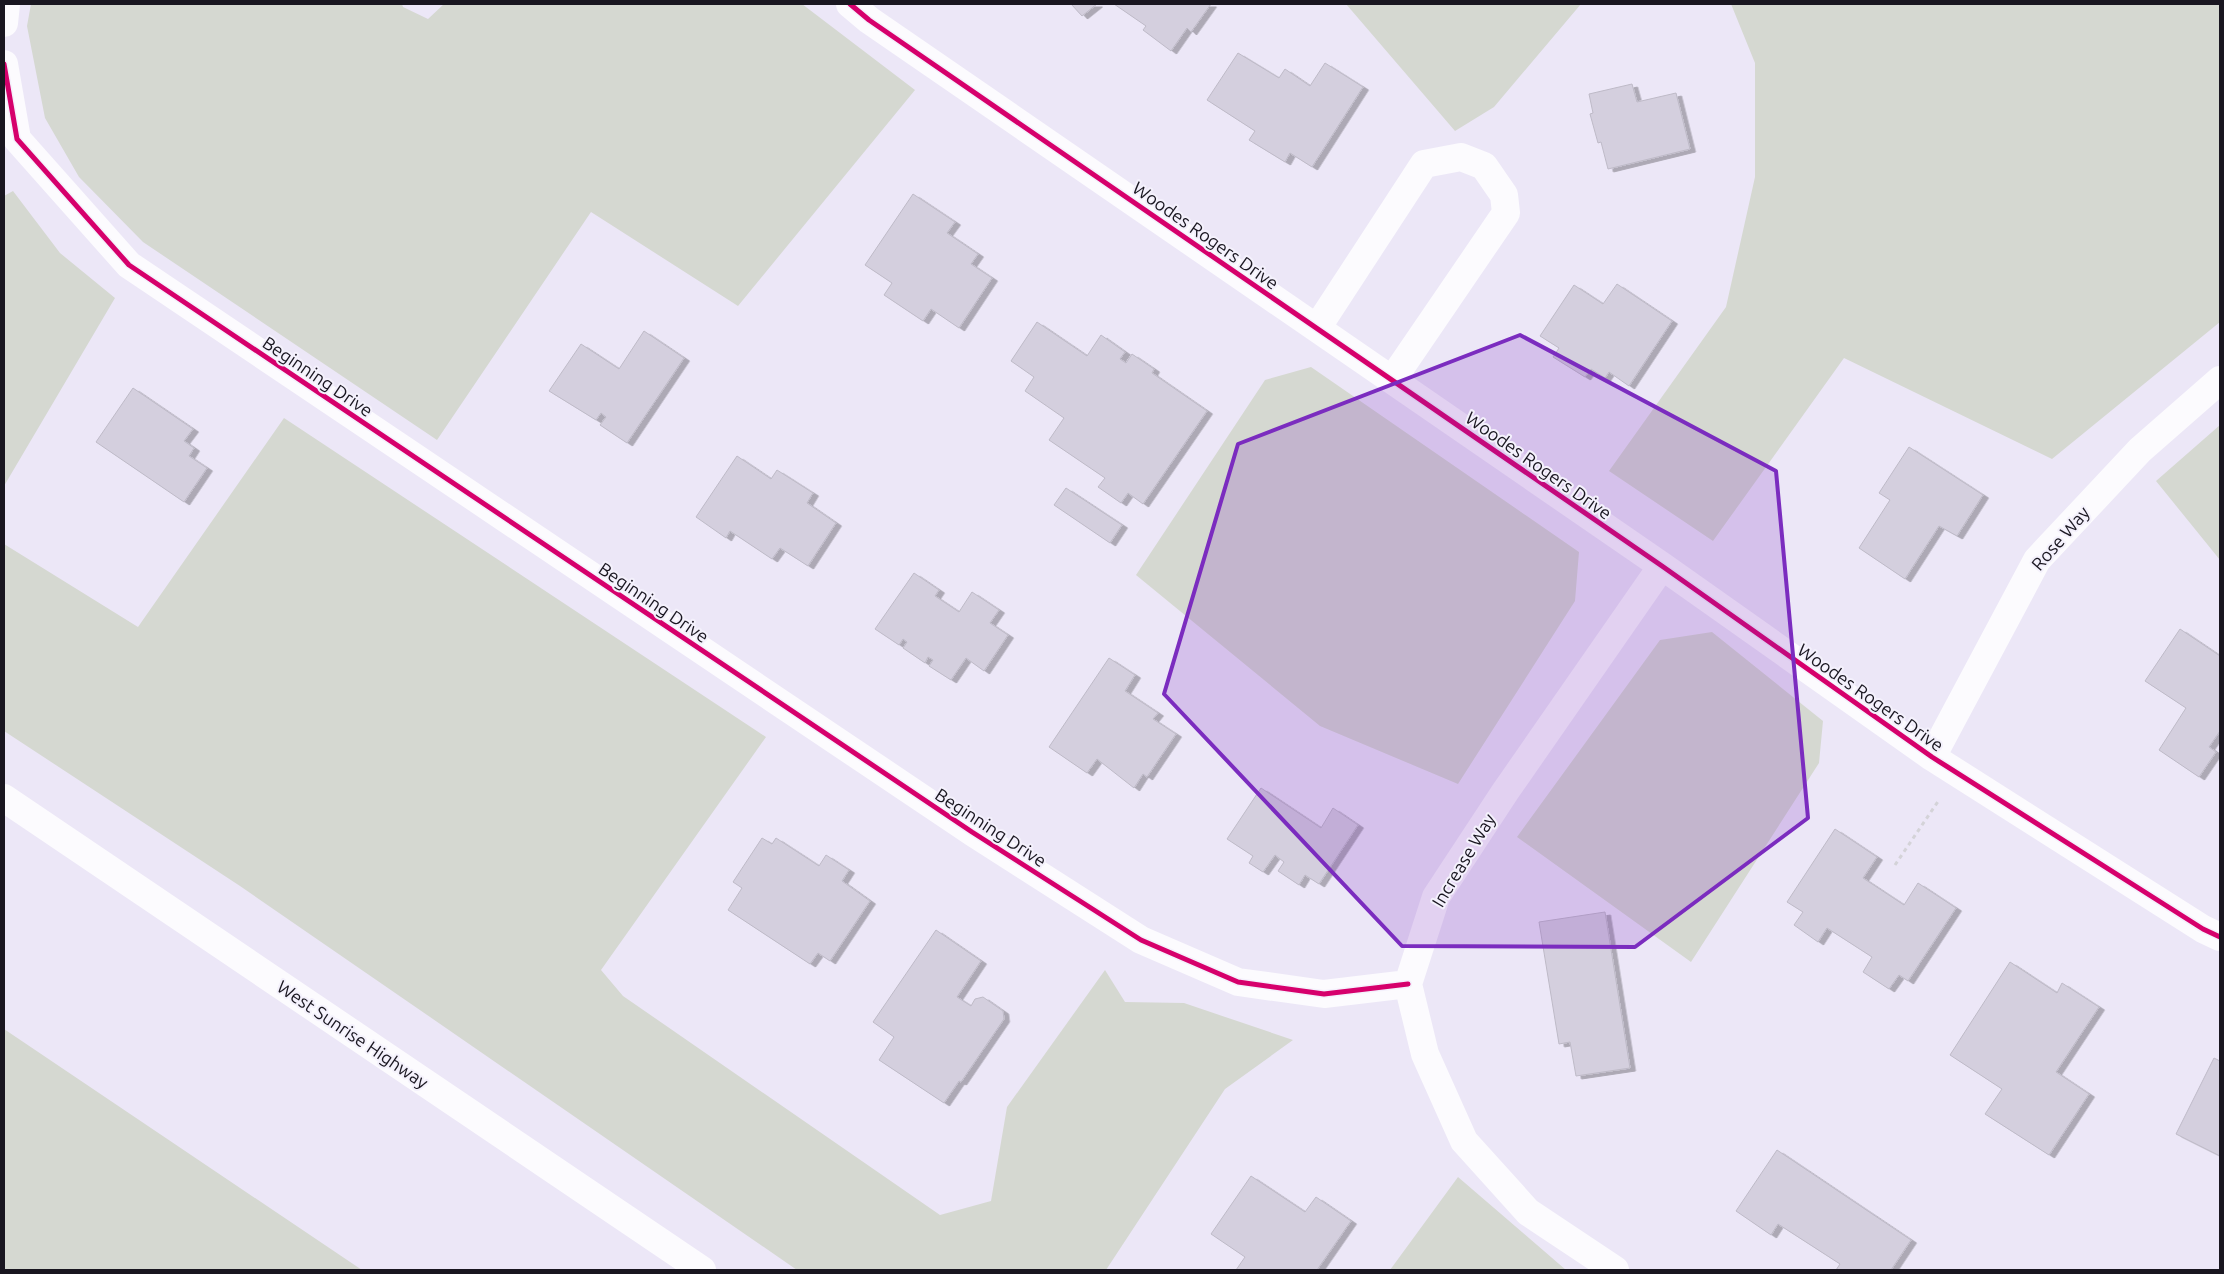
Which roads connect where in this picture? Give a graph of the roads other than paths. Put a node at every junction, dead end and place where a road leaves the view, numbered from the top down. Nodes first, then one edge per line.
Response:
1 (6, 4) edge
2 (850, 4) edge
3 (4, 23) edge
4 (4, 64) edge
5 (1317, 328) junction
6 (1392, 380) junction
7 (2220, 380) edge
8 (1662, 566) junction
9 (1932, 757) junction
10 (4, 798) edge
11 (2220, 937) edge
12 (1408, 984) junction
13 (702, 1270) edge
14 (1615, 1270) edge

1 - 3 street
2 - 5 street, Woodes Rogers Drive
4 - 12 street, Beginning Drive
5 - 6 street, Woodes Rogers Drive
5 - 6 street
6 - 8 street, Woodes Rogers Drive
7 - 9 street, Rose Way
8 - 9 street, Woodes Rogers Drive
8 - 12 street, Increase Way
9 - 11 street, Woodes Rogers Drive
10 - 13 street, West Sunrise Highway
12 - 14 street

